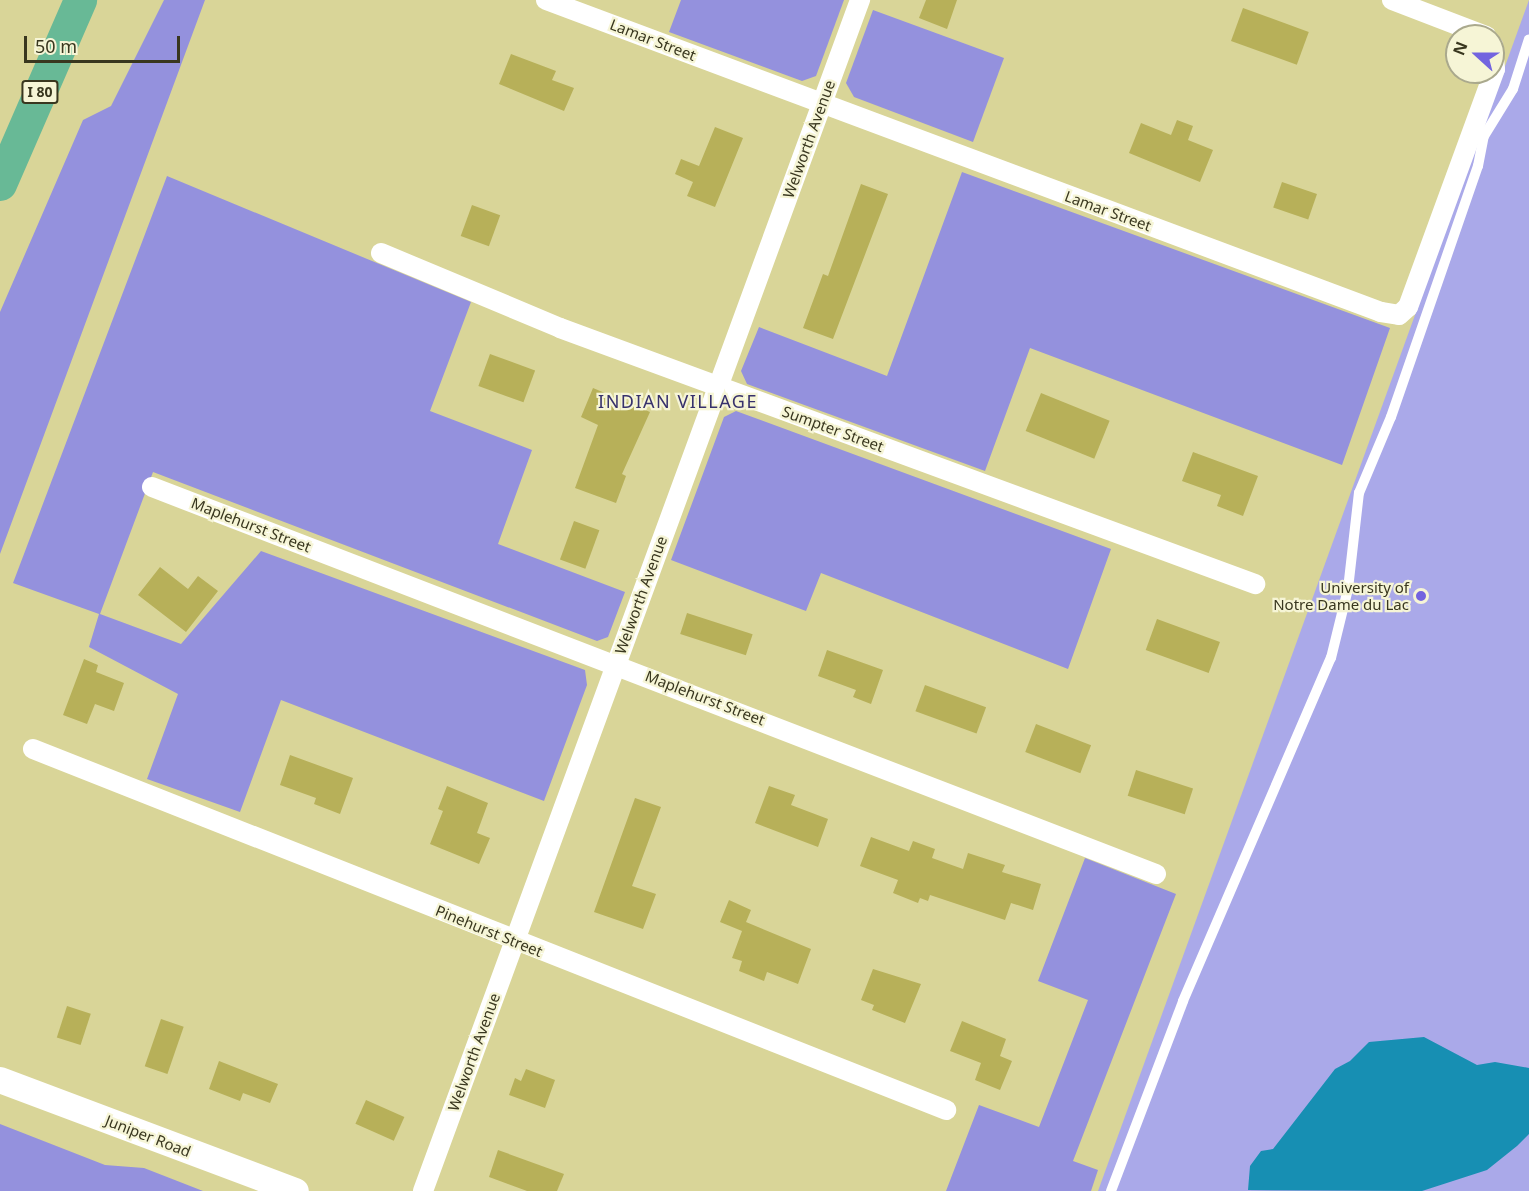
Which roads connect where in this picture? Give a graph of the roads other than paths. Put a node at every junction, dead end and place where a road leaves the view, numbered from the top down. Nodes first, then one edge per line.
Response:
1 (80, 0) edge
2 (546, 0) edge
3 (860, 0) edge
4 (1392, 0) edge
5 (1455, 24) edge
6 (1529, 39) edge
7 (1490, 84) edge
8 (823, 105) junction
9 (0, 184) edge
10 (381, 253) dead end
11 (717, 387) junction
12 (152, 486) dead end
13 (1255, 584) dead end
14 (616, 665) junction
15 (33, 749) dead end
16 (1156, 874) dead end
17 (514, 942) junction
18 (0, 1080) edge
19 (946, 1110) dead end
20 (296, 1191) edge
21 (423, 1191) edge
22 (1111, 1191) edge

1 - 9 highway, I 80
2 - 8 street, Lamar Street
3 - 8 street, Welworth Avenue
4 - 5 street
6 - 22 lane
7 - 8 street, Lamar Street
8 - 11 street, Welworth Avenue
10 - 11 street, Sumpter Street
11 - 13 street, Sumpter Street
11 - 14 street, Welworth Avenue
12 - 14 street, Maplehurst Street
14 - 16 street, Maplehurst Street
14 - 17 street, Welworth Avenue
15 - 17 street, Pinehurst Street
17 - 19 street, Pinehurst Street
17 - 21 street, Welworth Avenue
18 - 20 street, Juniper Road

